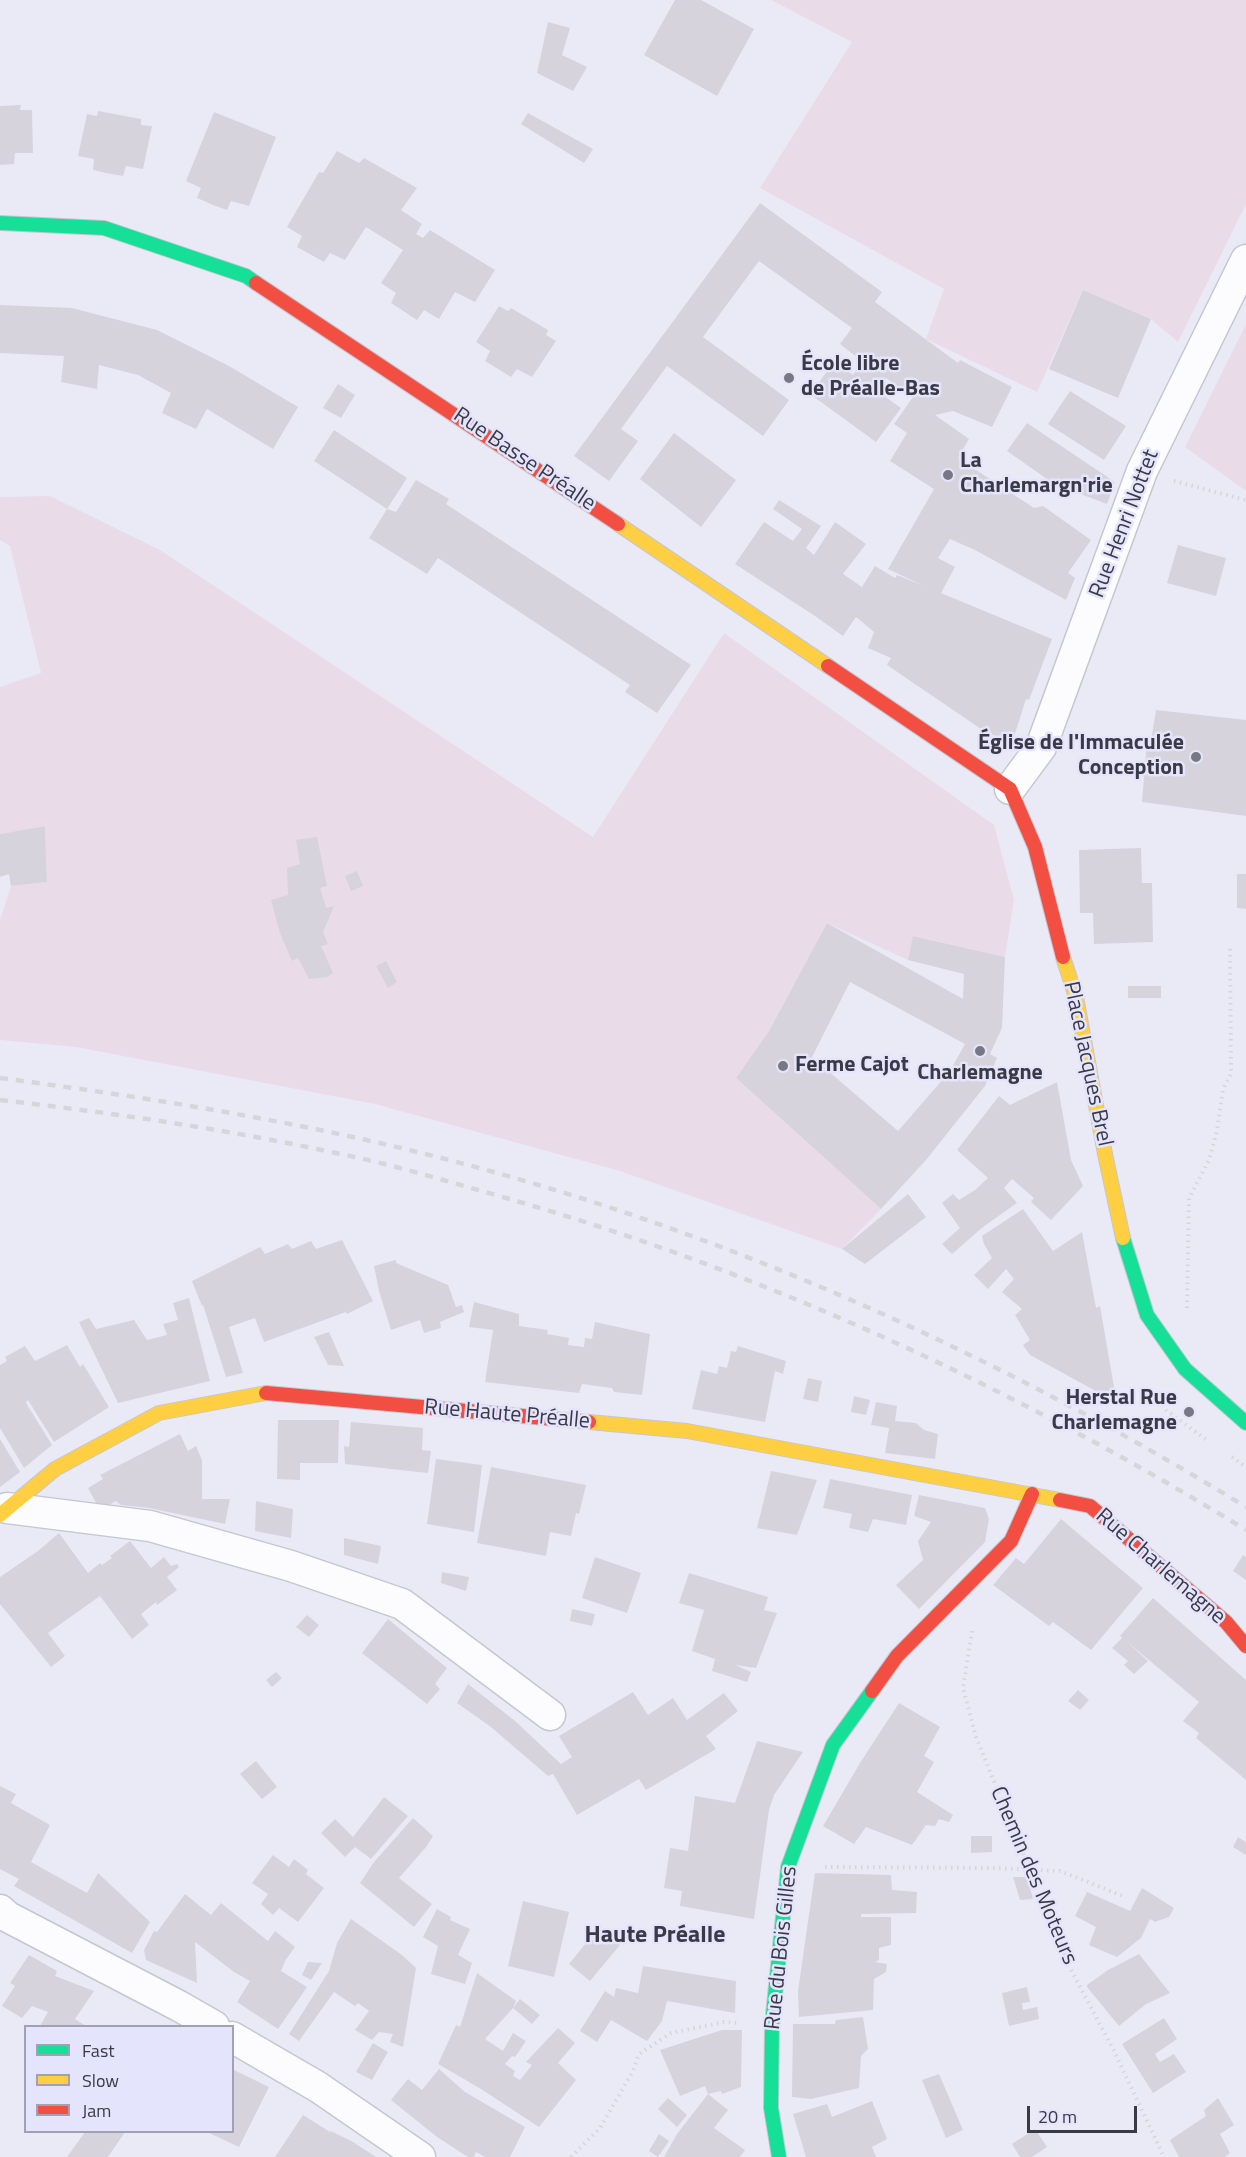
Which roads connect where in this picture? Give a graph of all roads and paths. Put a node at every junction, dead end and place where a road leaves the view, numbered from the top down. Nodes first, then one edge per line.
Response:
1 (0, 223) edge
2 (1246, 260) edge
3 (1142, 471) junction
4 (1246, 500) edge
5 (1010, 789) junction
6 (1230, 947) dead end
7 (1178, 1358) junction
8 (1246, 1423) edge
9 (1032, 1494) junction
10 (3, 1512) edge
11 (974, 1581) junction
12 (1246, 1646) edge
13 (550, 1715) dead end
14 (788, 1867) junction
15 (1030, 1870) junction
16 (1123, 1896) dead end
17 (0, 1910) edge
18 (212, 2025) edge
19 (772, 2025) junction
20 (234, 2038) edge
21 (420, 2157) edge
22 (571, 2157) edge
23 (779, 2157) edge
24 (1164, 2157) edge

1 - 5 street, Rue Basse Préalle
2 - 3 street, Rue Henri Nottet
3 - 4 path
3 - 5 street, Rue Henri Nottet
5 - 7 street, Place Jacques Brel
6 - 7 path
7 - 8 street
9 - 10 street, Rue Haute Préalle
9 - 11 street, Rue du Bois Gilles
9 - 12 street, Rue Charlemagne
10 - 13 street, Rue Haute Préalle
11 - 14 street, Rue du Bois Gilles
11 - 15 path, Chemin des Moteurs
14 - 15 path
14 - 19 street, Rue du Bois Gilles
15 - 16 path
15 - 24 path, Chemin des Moteurs
17 - 18 street
19 - 22 path
19 - 23 street, Rue du Bois Gilles
20 - 21 street

